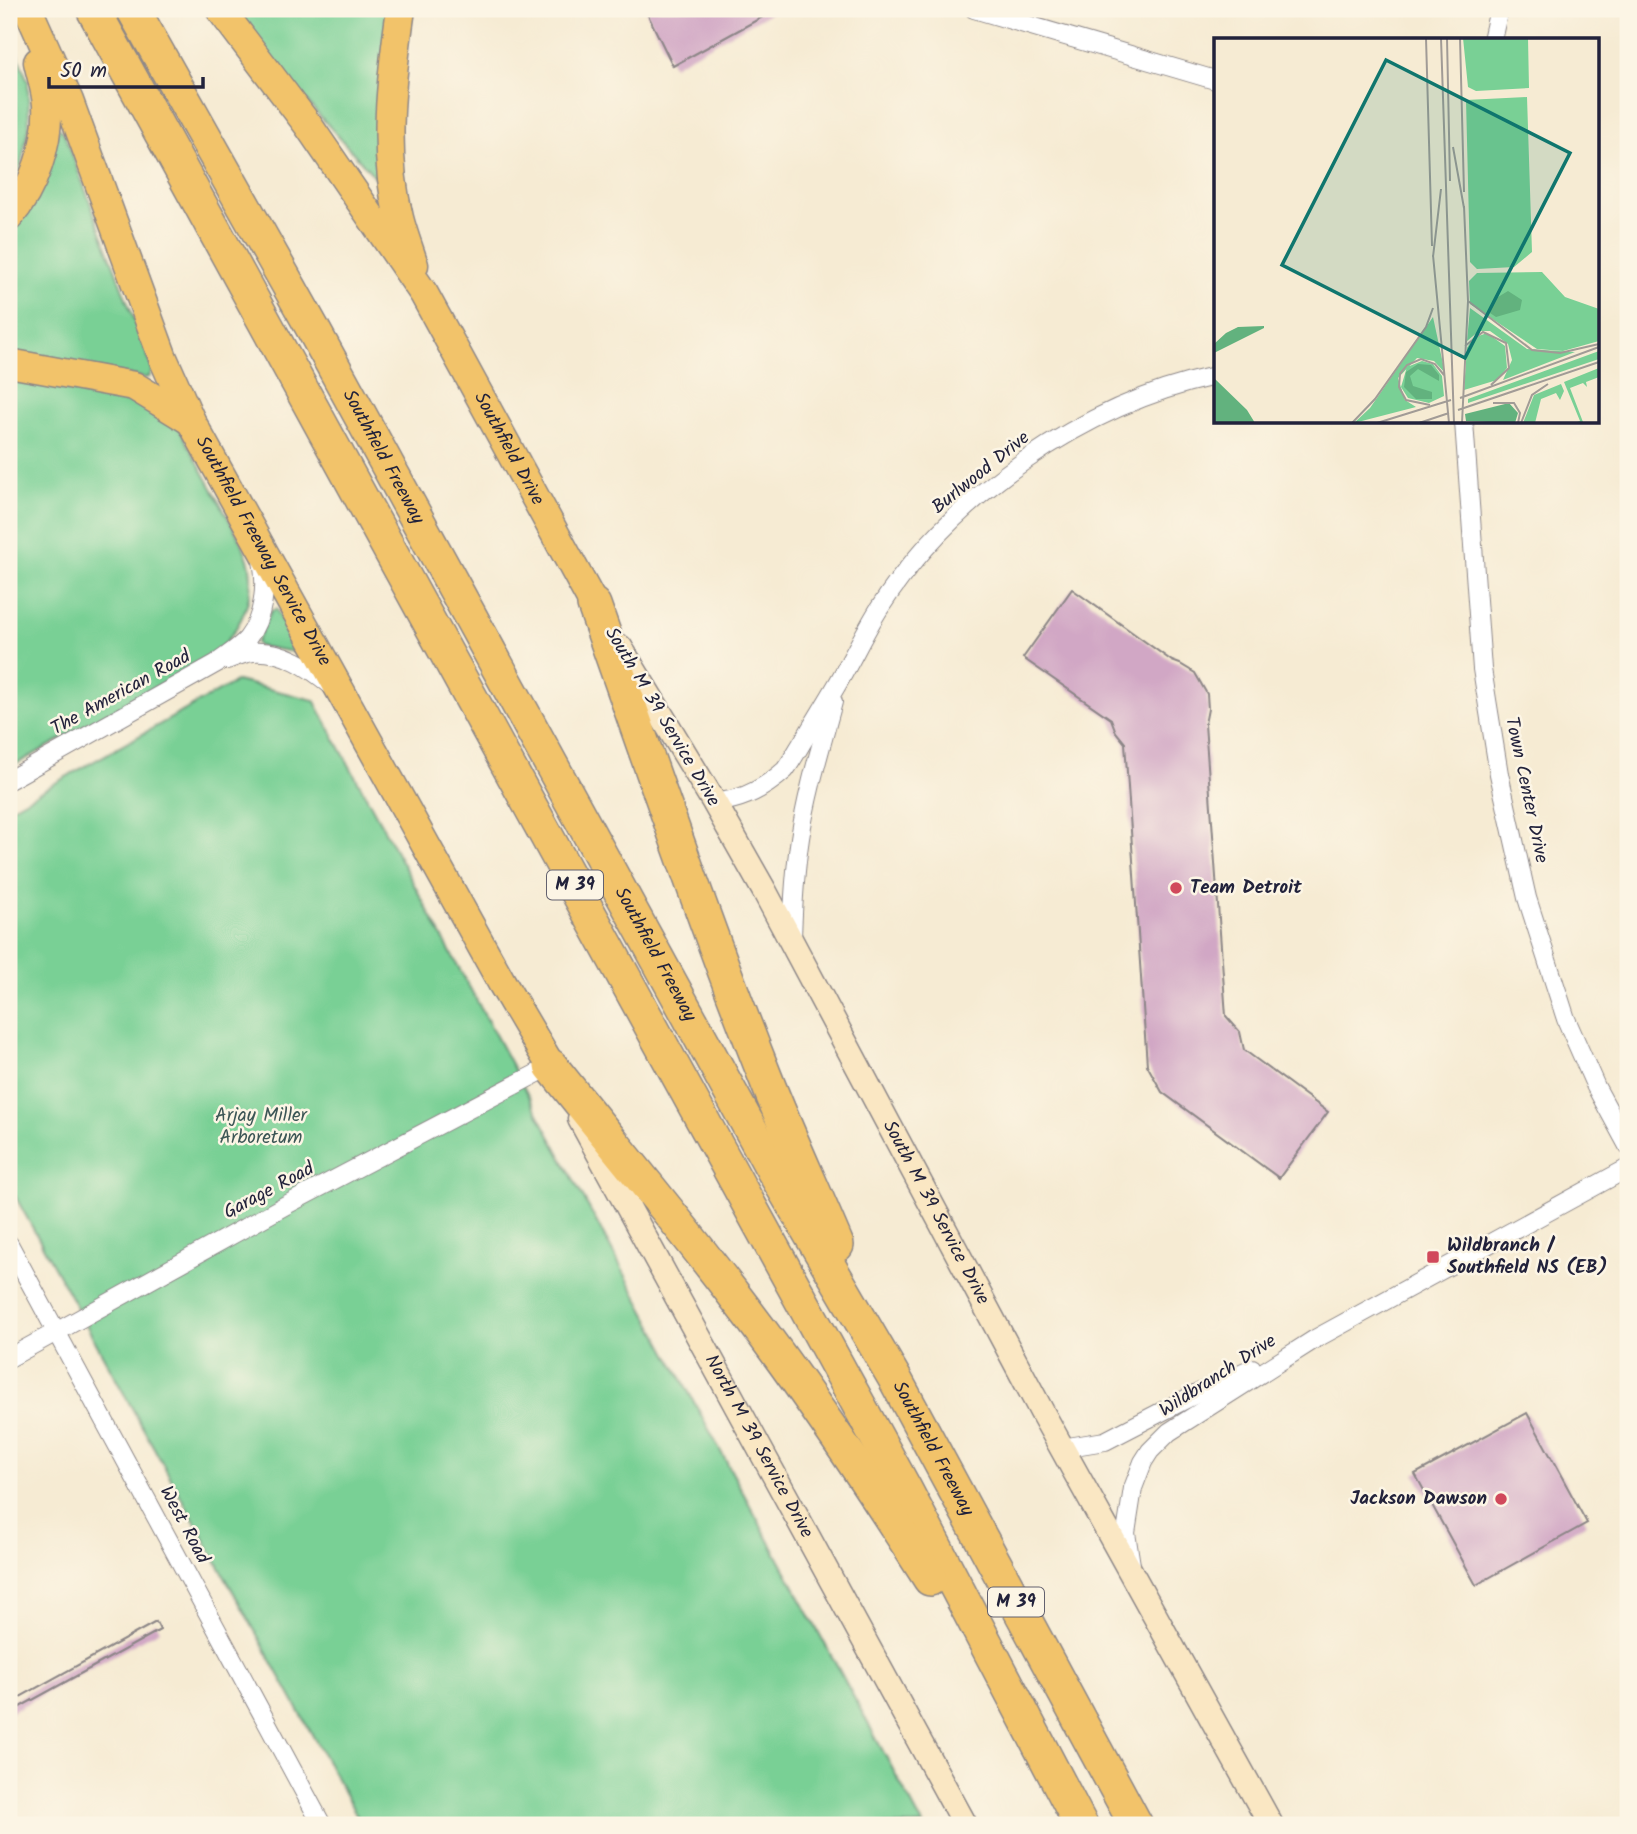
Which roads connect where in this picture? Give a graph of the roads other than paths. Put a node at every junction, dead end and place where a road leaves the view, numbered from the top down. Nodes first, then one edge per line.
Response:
1 (26, 9) edge
2 (93, 9) edge
3 (133, 9) edge
4 (220, 9) edge
5 (401, 9) edge
6 (974, 9) edge
7 (1499, 9) edge
8 (1492, 38) edge
9 (1214, 80) edge
10 (9, 217) edge
11 (424, 294) junction
12 (9, 363) edge
13 (1214, 376) edge
14 (191, 421) junction
15 (1464, 424) edge
16 (258, 540) junction
17 (594, 605) junction
18 (217, 663) junction
19 (839, 682) junction
20 (343, 695) junction
21 (9, 780) edge
22 (714, 802) junction
23 (792, 942) junction
24 (551, 1066) junction
25 (1628, 1146) edge
26 (1628, 1168) edge
27 (9, 1244) edge
28 (57, 1331) junction
29 (1315, 1339) junction
30 (9, 1358) edge
31 (895, 1380) junction
32 (1062, 1448) junction
33 (1132, 1576) junction
34 (1049, 1765) junction
35 (322, 1825) edge
36 (965, 1825) edge
37 (1082, 1825) edge
38 (1136, 1825) edge
39 (1271, 1825) edge

1 - 10 main road
1 - 14 main road, Southfield Freeway Service Drive
2 - 34 highway, Southfield Freeway / M 39
3 - 31 highway, Southfield Freeway / M 39
4 - 11 main road
5 - 11 main road
6 - 9 street
7 - 8 street
11 - 17 main road, Southfield Drive
12 - 14 main road
13 - 19 street, Burlwood Drive
14 - 16 main road, Southfield Freeway Service Drive
15 - 25 street, Town Center Drive
16 - 18 street, The American Road
16 - 20 main road, Southfield Freeway Service Drive
17 - 22 main road, South M 39 Service Drive
17 - 31 highway
18 - 20 street, The American Road
18 - 21 street, The American Road
19 - 22 street, Burlwood Drive
19 - 23 street, Burlwood Drive
20 - 24 main road, Southfield Freeway Service Drive
22 - 23 main road, South M 39 Service Drive
23 - 32 main road, South M 39 Service Drive
24 - 28 street, Garage Road
24 - 34 highway
24 - 36 main road, North M 39 Service Drive
26 - 29 street, Wildbranch Drive
27 - 28 street, West Road
28 - 30 street, Garage Road
28 - 35 street, West Road
29 - 32 street, Wildbranch Drive
29 - 33 street, Wildbranch Drive
31 - 38 highway, Southfield Freeway / M 39
32 - 33 main road, South M 39 Service Drive
33 - 39 main road, South M 39 Service Drive
34 - 37 highway, Southfield Freeway / M 39

